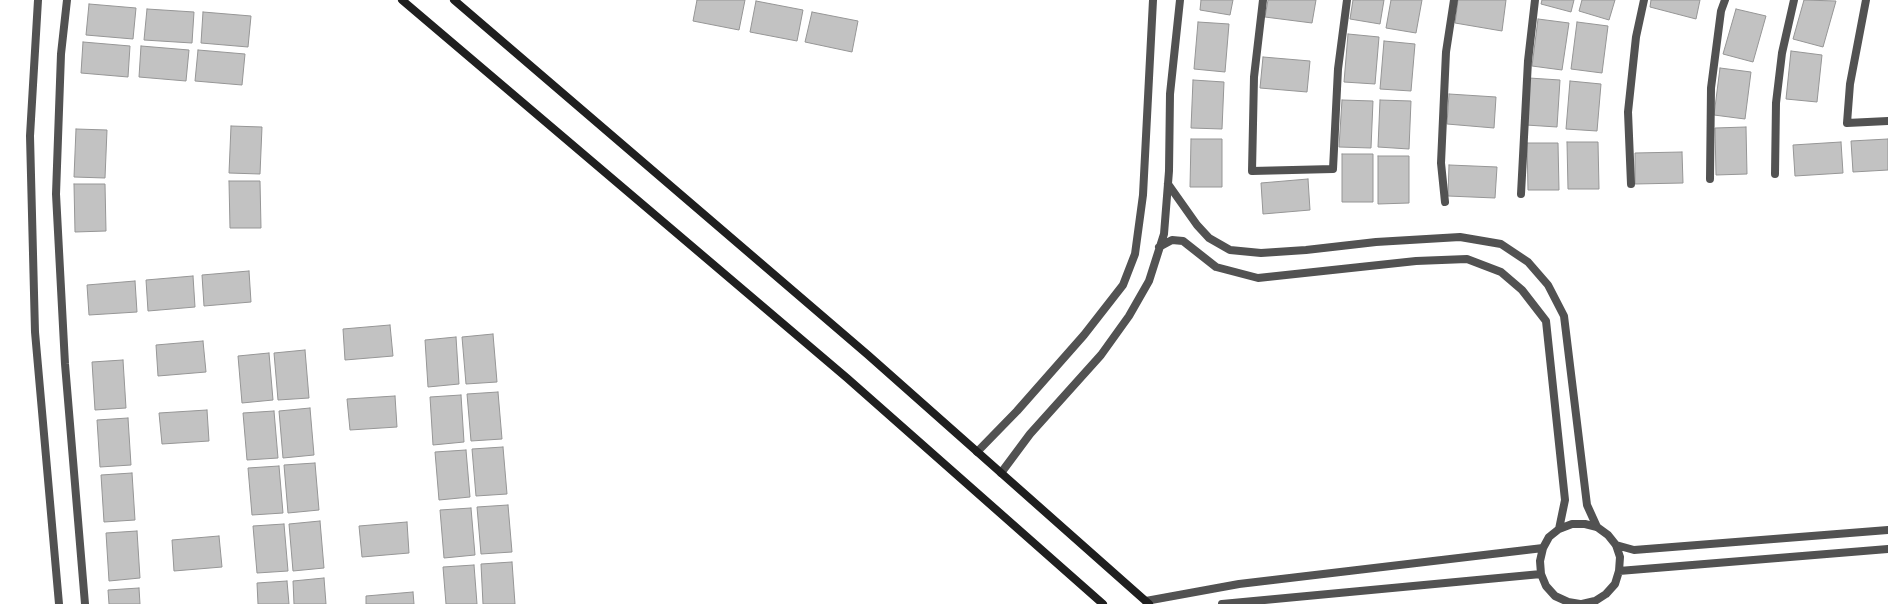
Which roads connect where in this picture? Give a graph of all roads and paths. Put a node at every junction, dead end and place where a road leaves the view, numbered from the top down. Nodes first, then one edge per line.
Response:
1 (38, 0) edge
2 (67, 0) edge
3 (402, 0) edge
4 (454, 0) edge
5 (1153, 0) edge
6 (1180, 0) edge
7 (1263, 0) edge
8 (1347, 0) edge
9 (1454, 0) edge
10 (1535, 0) edge
11 (1644, 0) edge
12 (1724, 0) edge
13 (1794, 0) edge
14 (1866, 0) edge
15 (1888, 121) edge
16 (1775, 174) dead end
17 (1710, 179) dead end
18 (1168, 184) junction
19 (1631, 184) dead end
20 (1521, 194) dead end
21 (1445, 202) dead end
22 (1159, 247) junction
23 (977, 452) junction
24 (1001, 473) junction
25 (1597, 527) junction
26 (1560, 529) junction
27 (1888, 530) edge
28 (1616, 545) junction
29 (1543, 548) junction
30 (1888, 550) edge
31 (1620, 571) junction
32 (1541, 574) junction
33 (1565, 602) edge
34 (1148, 603) edge
35 (1594, 603) edge
36 (59, 604) edge
37 (85, 604) edge
38 (1103, 604) edge
39 (1222, 604) edge
40 (1581, 604) edge

1 - 36 street
2 - 37 street
3 - 38 main road
4 - 23 main road
5 - 23 street
6 - 18 street
7 - 8 street
9 - 21 street
10 - 20 street
11 - 19 street
12 - 17 street
13 - 16 street
14 - 15 street
18 - 22 street
18 - 25 street
22 - 24 street
22 - 26 street
23 - 24 main road
24 - 34 main road
25 - 26 street
25 - 28 street
26 - 29 street
27 - 28 street
28 - 31 street
29 - 32 street
29 - 34 street
30 - 31 street
31 - 35 street
32 - 33 street
32 - 39 street
33 - 40 street
35 - 40 street

